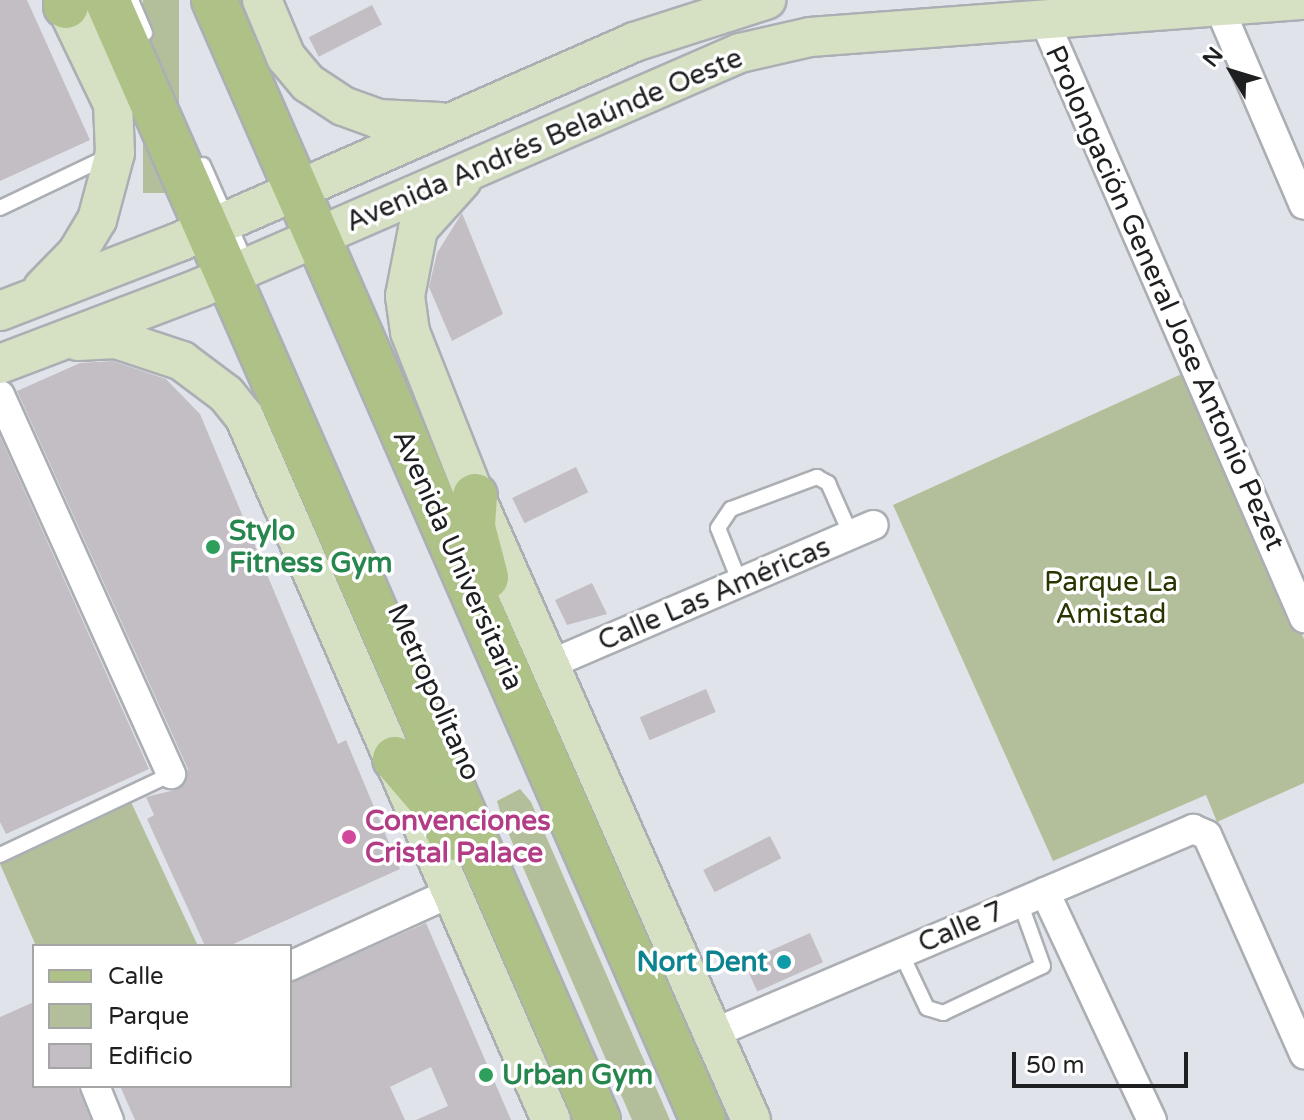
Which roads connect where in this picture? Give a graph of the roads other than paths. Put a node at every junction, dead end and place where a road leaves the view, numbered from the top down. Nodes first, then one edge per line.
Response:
1 (131, 0) edge
2 (214, 0) edge
3 (262, 0) edge
4 (766, 0) edge
5 (1304, 0) edge
6 (76, 1) edge
7 (1219, 7) junction
8 (1045, 22) junction
9 (634, 42) junction
10 (150, 43) dead end
11 (578, 68) junction
12 (658, 87) junction
13 (598, 114) junction
14 (455, 122) junction
15 (194, 144) dead end
16 (115, 153) junction
17 (472, 170) junction
18 (283, 196) junction
19 (1304, 205) edge
20 (0, 208) edge
21 (217, 225) junction
22 (304, 245) junction
23 (243, 277) junction
24 (36, 295) junction
25 (0, 311) edge
26 (59, 341) junction
27 (0, 364) edge
28 (0, 395) edge
29 (475, 496) junction
30 (862, 530) joint
31 (740, 583) junction
32 (1304, 618) edge
33 (502, 662) junction
34 (553, 663) junction
35 (395, 759) junction
36 (171, 774) joint
37 (0, 855) edge
38 (450, 893) junction
39 (1032, 897) junction
40 (517, 934) junction
41 (901, 953) junction
42 (292, 965) edge
43 (714, 1033) junction
44 (1304, 1054) edge
45 (96, 1088) edge
46 (109, 1120) edge
47 (551, 1120) edge
48 (598, 1120) edge
49 (703, 1120) edge
50 (751, 1120) edge
51 (1152, 1120) edge

1 - 10 lane
2 - 18 main road, Avenida Universitaria
3 - 14 street
4 - 9 street, Avenida Andrés Belaúnde Oeste
5 - 7 street, Avenida Andrés Belaúnde Oeste
6 - 16 street
6 - 21 main road
7 - 8 street, Avenida Andrés Belaúnde Oeste
7 - 19 street
8 - 12 street, Avenida Andrés Belaúnde Oeste
8 - 32 street, Prolongación General Jose Antonio Pezet
9 - 11 street, Avenida Andrés Belaúnde Oeste
9 - 12 street
11 - 13 street
11 - 14 street, Avenida Andrés Belaúnde Oeste
12 - 13 street, Avenida Andrés Belaúnde Oeste
13 - 17 street, Avenida Andrés Belaúnde Oeste
14 - 18 street, Avenida Andrés Belaúnde Oeste
15 - 21 lane
16 - 20 lane
16 - 24 street
17 - 22 street, Avenida Andrés Belaúnde Oeste
17 - 29 street, Avenida Universitaria
18 - 21 street, Avenida Andrés Belaúnde Oeste
18 - 22 main road, Avenida Universitaria
21 - 23 main road
21 - 24 street, Avenida Andrés Belaúnde Oeste
22 - 23 street, Avenida Andrés Belaúnde Oeste
22 - 33 main road, Avenida Universitaria
23 - 26 street, Avenida Andrés Belaúnde Oeste
23 - 40 main road
24 - 25 street, Avenida Andrés Belaúnde Oeste
26 - 27 street, Avenida Andrés Belaúnde Oeste
26 - 35 street
28 - 36 street
29 - 33 main road
29 - 34 street, Avenida Universitaria
30 - 31 street, Calle Las Américas
30 - 31 lane
31 - 34 street, Calle Las Américas
33 - 49 main road, Avenida Universitaria
34 - 43 street, Avenida Universitaria
35 - 38 street
35 - 40 main road
36 - 37 lane
38 - 42 street
38 - 47 street
39 - 41 street, Calle 7
39 - 41 lane
39 - 44 street, Calle 7
39 - 51 street
40 - 48 main road
41 - 43 street, Calle 7
43 - 50 street, Avenida Universitaria
45 - 46 street

